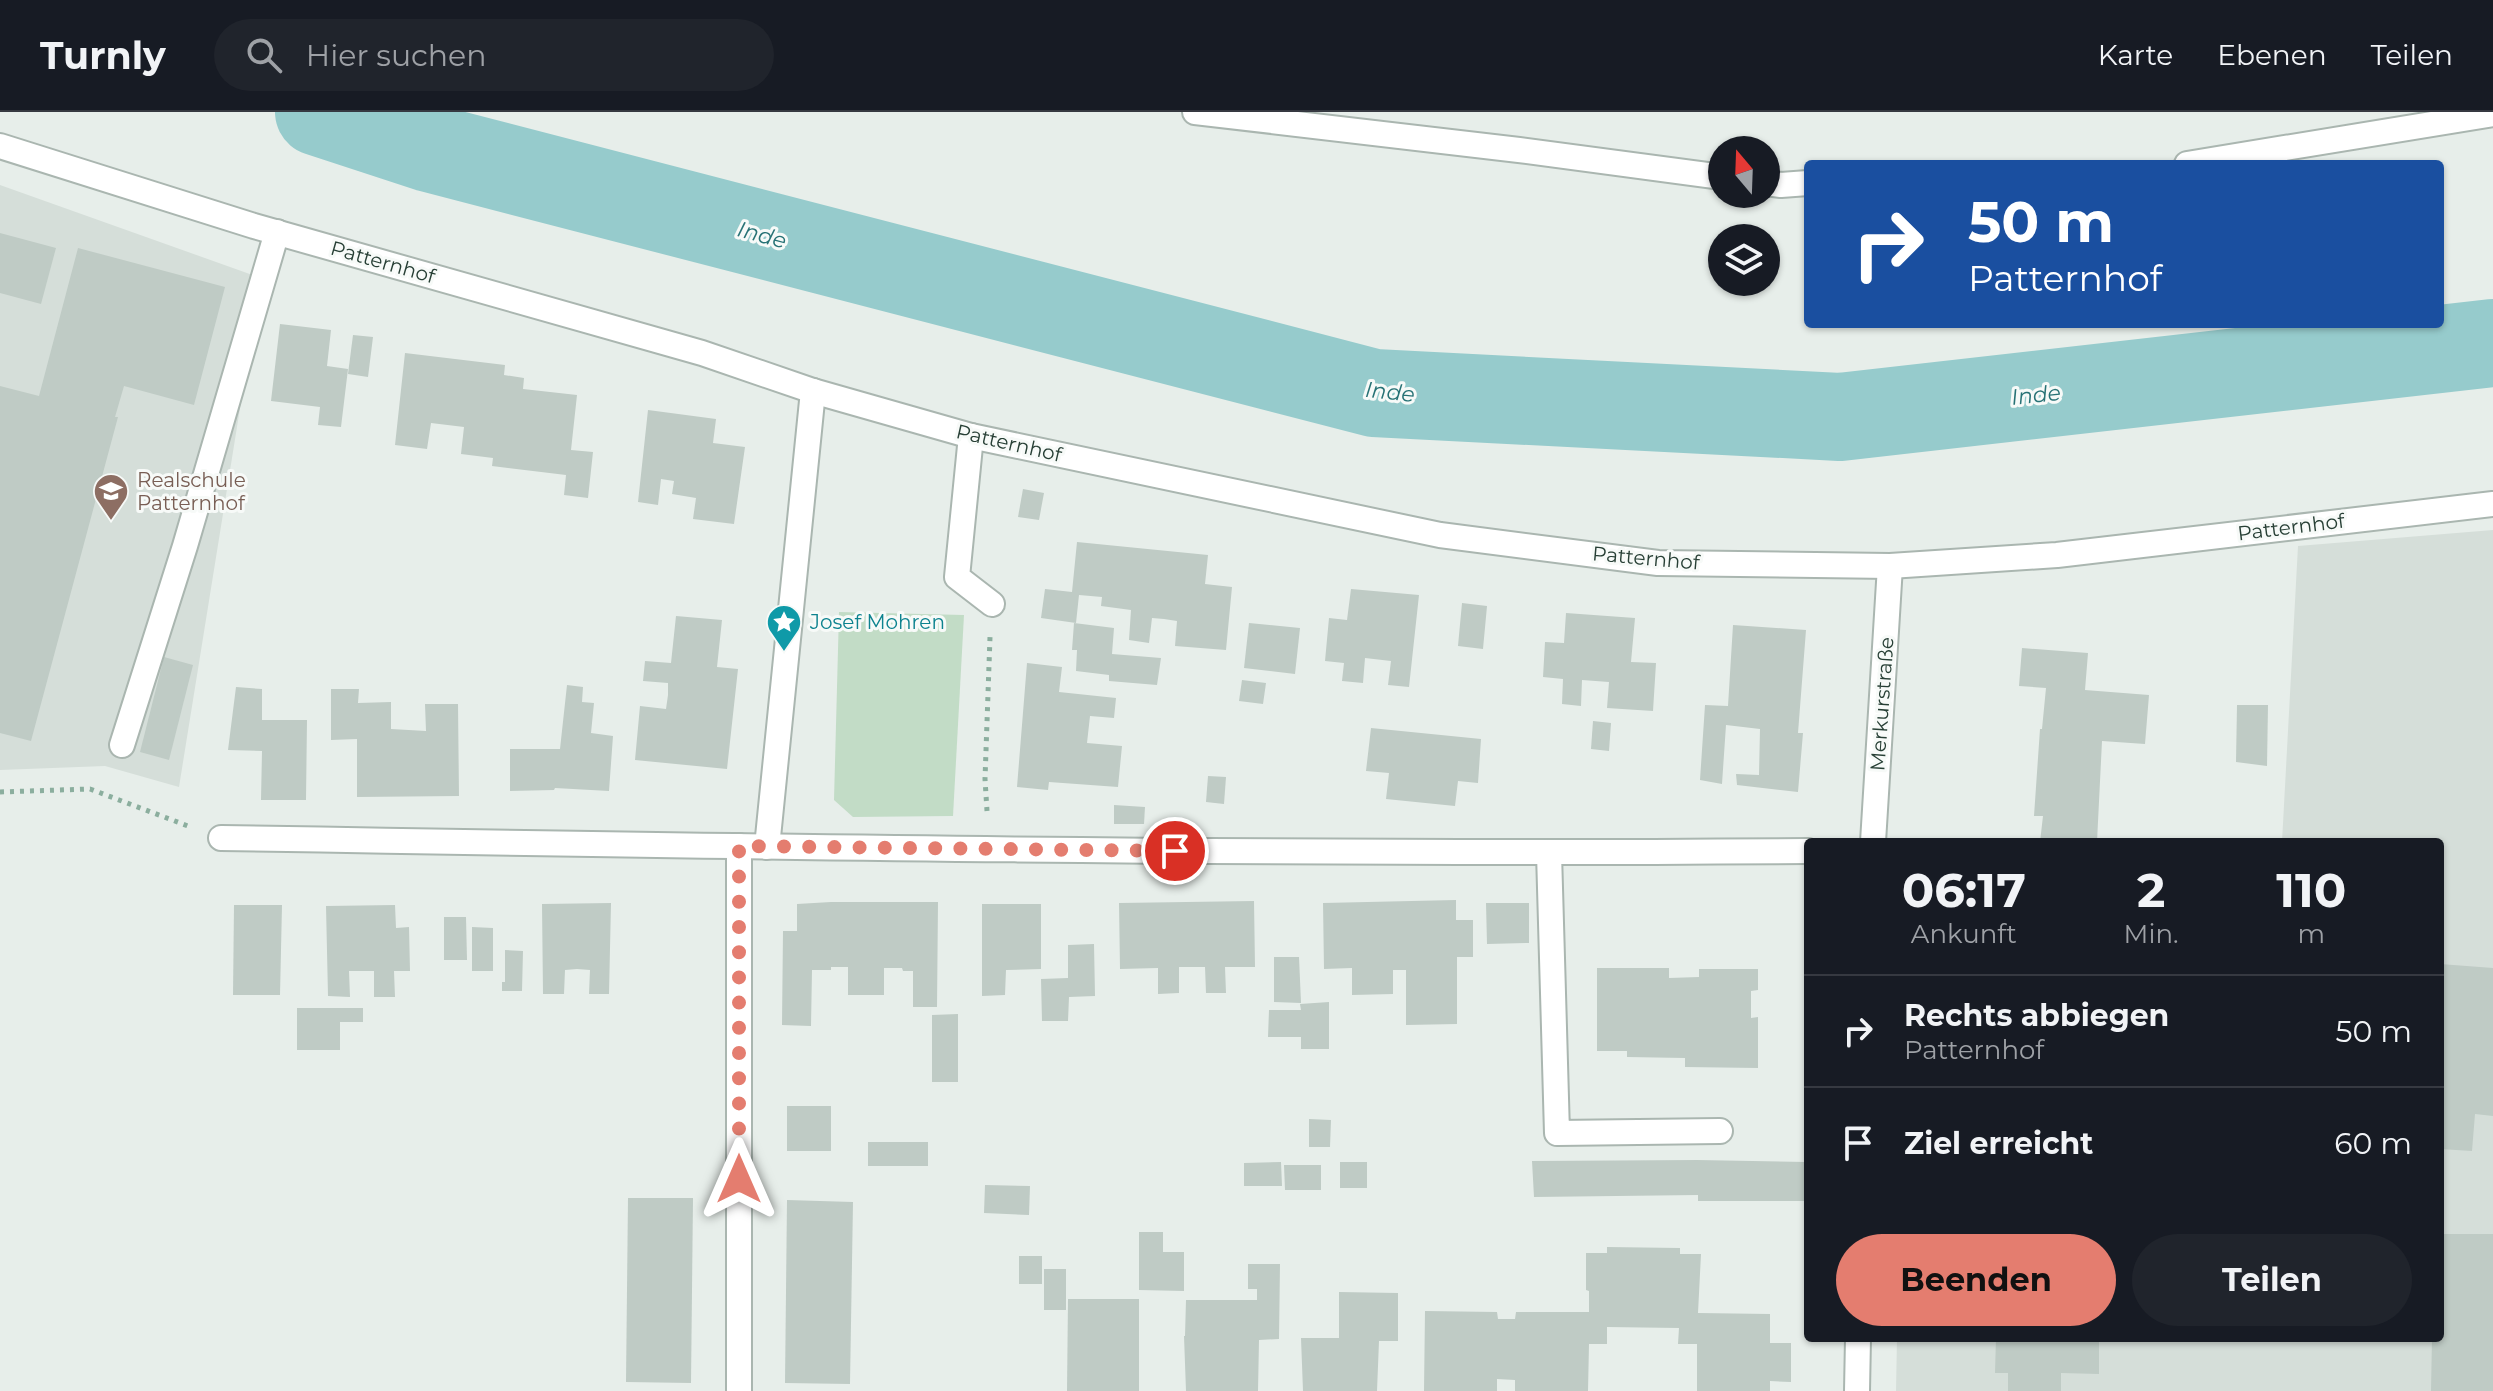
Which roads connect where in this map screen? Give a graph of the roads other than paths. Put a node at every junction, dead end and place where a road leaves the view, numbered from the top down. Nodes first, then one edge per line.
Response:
1 (1195, 112) edge
2 (2493, 114) edge
3 (0, 146) edge
4 (2211, 160) edge
5 (1708, 175) edge
6 (1780, 183) edge
7 (1804, 183) edge
8 (277, 232) junction
9 (813, 391) junction
10 (971, 436) junction
11 (2493, 504) edge
12 (1890, 566) junction
13 (992, 604) road end
14 (122, 745) dead end
15 (221, 838) road end
16 (1873, 838) edge
17 (739, 846) junction
18 (767, 847) junction
19 (1804, 851) edge
20 (1549, 853) junction
21 (1720, 1131) dead end
22 (1858, 1342) edge
23 (739, 1391) edge
24 (1857, 1391) edge

1 - 5 street
2 - 4 street
3 - 8 street, Patternhof
6 - 7 street
8 - 9 street, Patternhof
8 - 14 street
9 - 10 street, Patternhof
9 - 18 street
10 - 12 street, Patternhof
10 - 13 street
11 - 12 street, Patternhof
12 - 16 street, Merkurstraße
15 - 17 street
17 - 18 street
17 - 23 street
18 - 20 street
19 - 20 street
20 - 21 street
22 - 24 street

